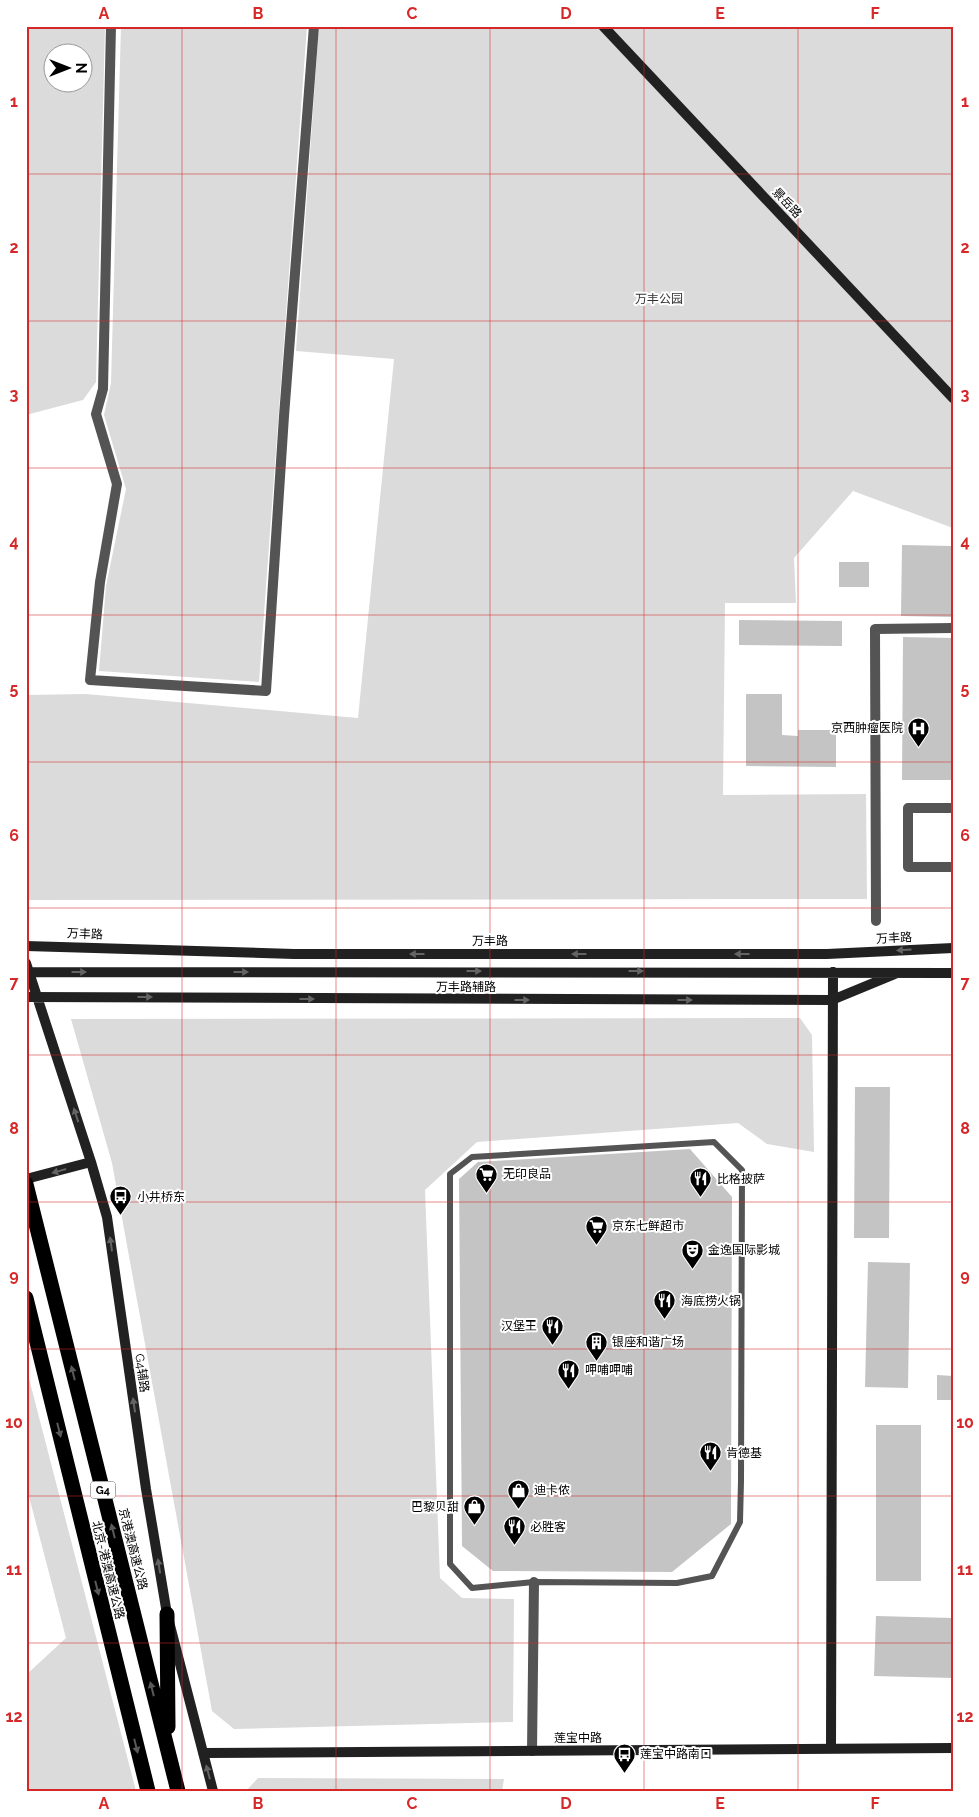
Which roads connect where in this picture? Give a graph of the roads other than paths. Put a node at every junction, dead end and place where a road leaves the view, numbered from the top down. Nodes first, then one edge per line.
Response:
1 (111, 26) edge
2 (314, 26) edge
3 (603, 26) edge
4 (953, 398) edge
5 (953, 628) edge
6 (953, 808) edge
7 (953, 867) edge
8 (876, 921) dead end
9 (26, 946) edge
10 (953, 948) edge
11 (27, 969) edge
12 (833, 972) junction
13 (900, 972) junction
14 (953, 973) edge
15 (26, 997) edge
16 (38, 997) junction
17 (832, 1000) junction
18 (91, 1162) junction
19 (26, 1179) edge
20 (26, 1184) edge
21 (26, 1298) edge
22 (534, 1582) junction
23 (167, 1614) junction
24 (831, 1748) junction
25 (953, 1748) edge
26 (532, 1750) junction
27 (168, 1753) junction
28 (203, 1753) junction
29 (148, 1791) edge
30 (178, 1791) edge
31 (213, 1791) edge

1 - 2 street
3 - 4 street, 景岳路
5 - 8 street
6 - 7 street
10 -> 9 street, 万丰路
11 -> 12 street
11 - 16 street, G4辅路
12 - 13 street
12 - 17 street
13 - 14 street
13 - 17 street, 万丰路辅路
15 - 16 street, 万丰路辅路
16 -> 17 street, 万丰路辅路
18 -> 16 street, G4辅路
17 - 24 street
18 -> 19 street
23 -> 18 street, G4辅路
27 -> 20 highway, 京港澳高速公路 / G4
21 -> 29 highway, 北京-港澳高速公路 / G4
22 - 22 lane
22 - 26 street
23 - 27 highway
23 - 28 street, G4辅路
24 - 25 street, 莲宝中路
24 - 26 street, 莲宝中路
26 - 28 street, 莲宝中路
27 - 30 highway, 京港澳高速公路 / G4
31 -> 28 street, G4辅路

